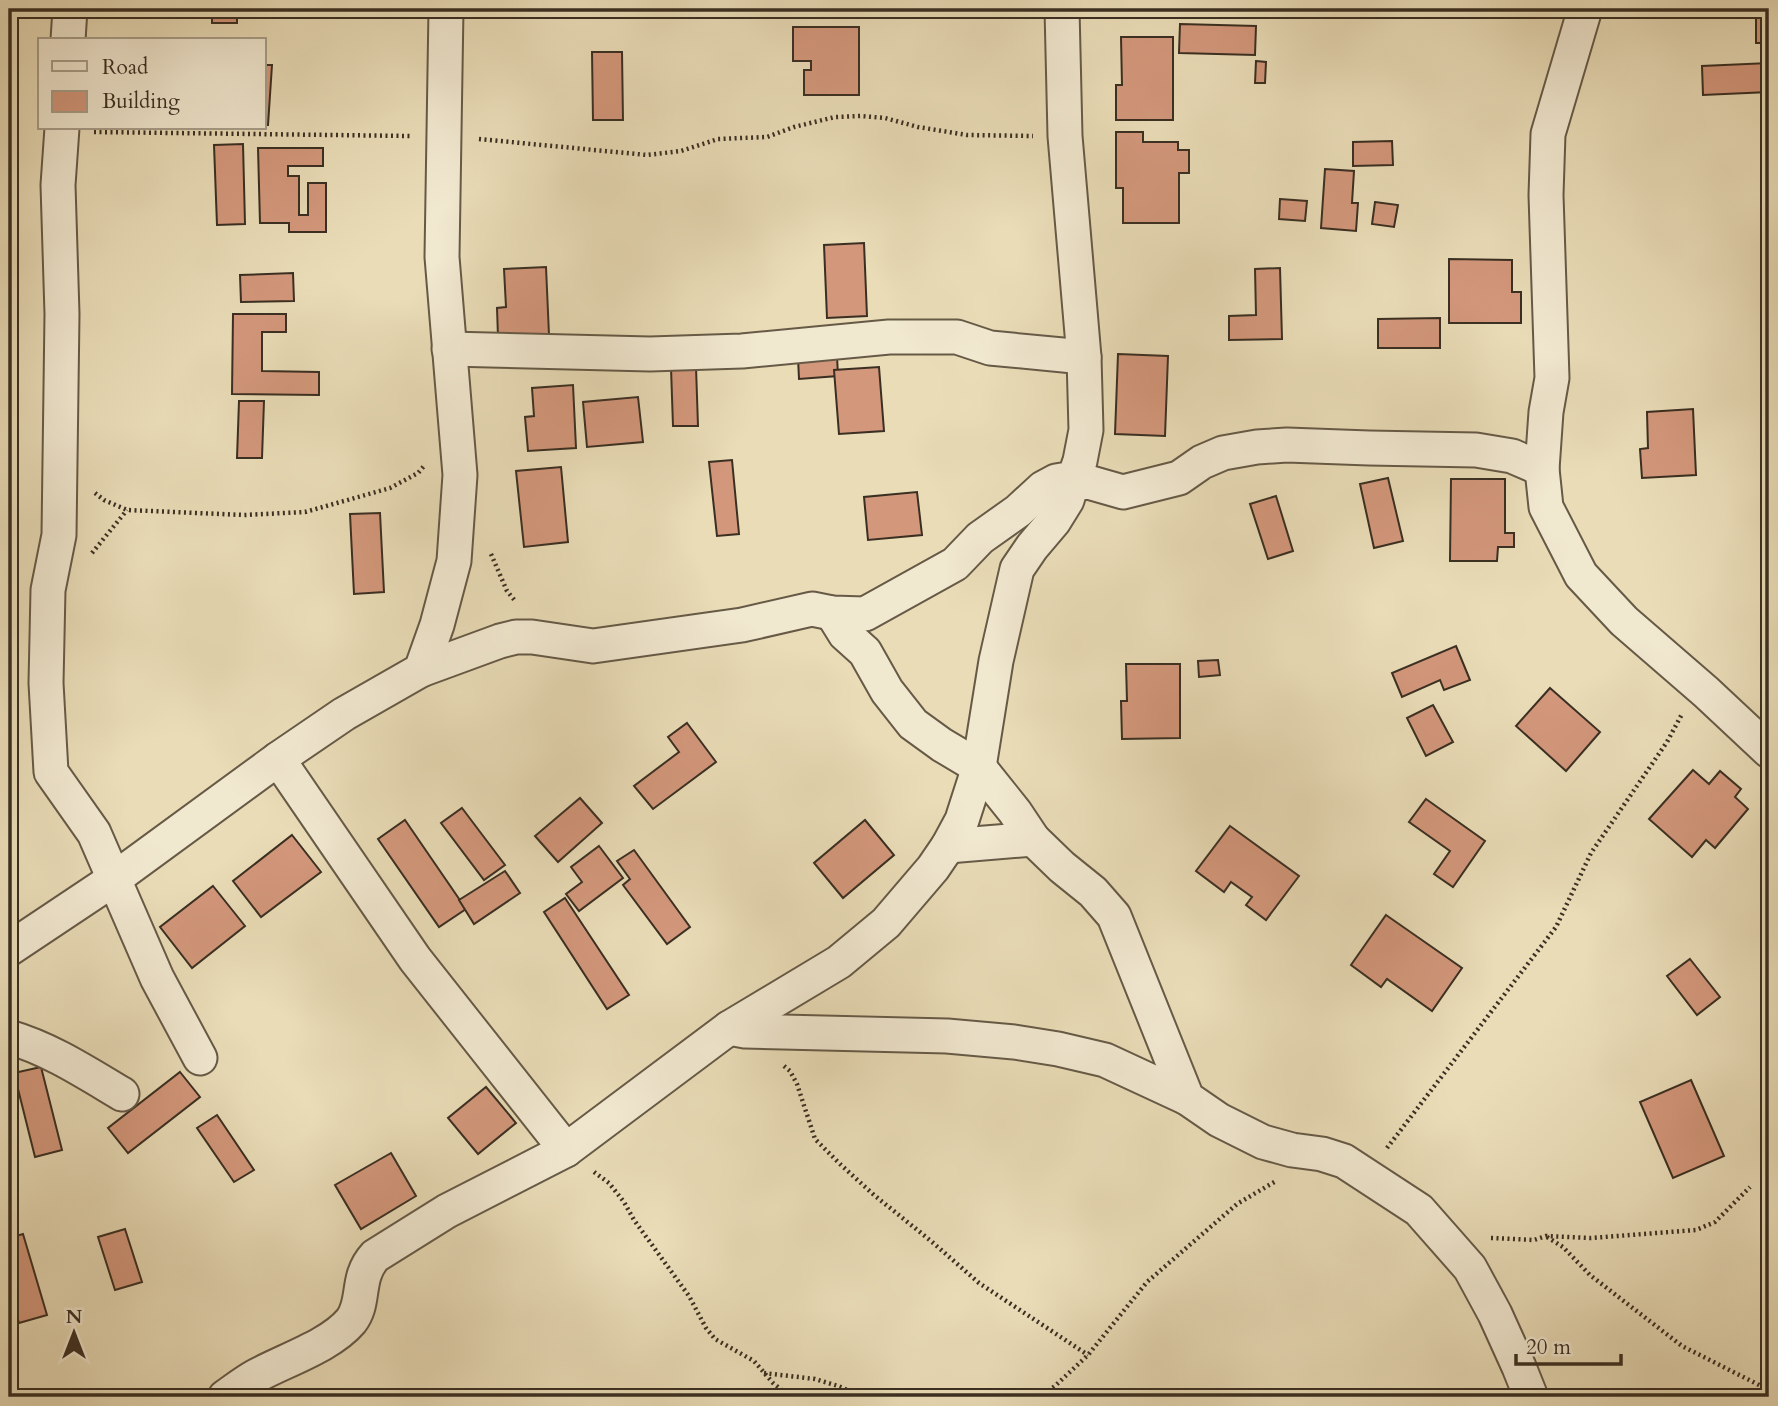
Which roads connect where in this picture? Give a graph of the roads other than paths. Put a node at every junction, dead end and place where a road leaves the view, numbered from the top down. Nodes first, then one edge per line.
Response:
1 (70, 9) edge
2 (446, 9) edge
3 (1062, 9) edge
4 (1585, 9) edge
5 (68, 38) edge
6 (62, 130) edge
7 (449, 349) junction
8 (1084, 357) junction
9 (1546, 412) junction
10 (1476, 450) junction
11 (1542, 470) junction
12 (1074, 478) junction
13 (832, 613) junction
14 (421, 670) junction
15 (1769, 751) edge
16 (278, 759) junction
17 (979, 767) junction
18 (1033, 838) junction
19 (948, 846) junction
20 (114, 879) junction
21 (9, 950) edge
22 (737, 1029) junction
23 (9, 1037) edge
24 (200, 1058) dead end
25 (122, 1094) dead end
26 (1187, 1098) junction
27 (566, 1150) junction
28 (225, 1397) edge
29 (1531, 1397) edge

1 - 5 street
2 - 7 street
3 - 8 street
4 - 9 street
6 - 20 street
7 - 8 street
7 - 14 street
8 - 12 street
9 - 10 street
9 - 11 street
10 - 11 street
10 - 12 street
11 - 15 street
12 - 13 street
12 - 17 street
13 - 14 street
13 - 17 street
14 - 16 street
16 - 20 street
16 - 27 street
17 - 18 street
17 - 19 street
18 - 19 street
18 - 26 street
19 - 22 street
20 - 21 street
20 - 24 street
22 - 26 street
22 - 27 street
23 - 25 street
26 - 29 street
27 - 28 street

